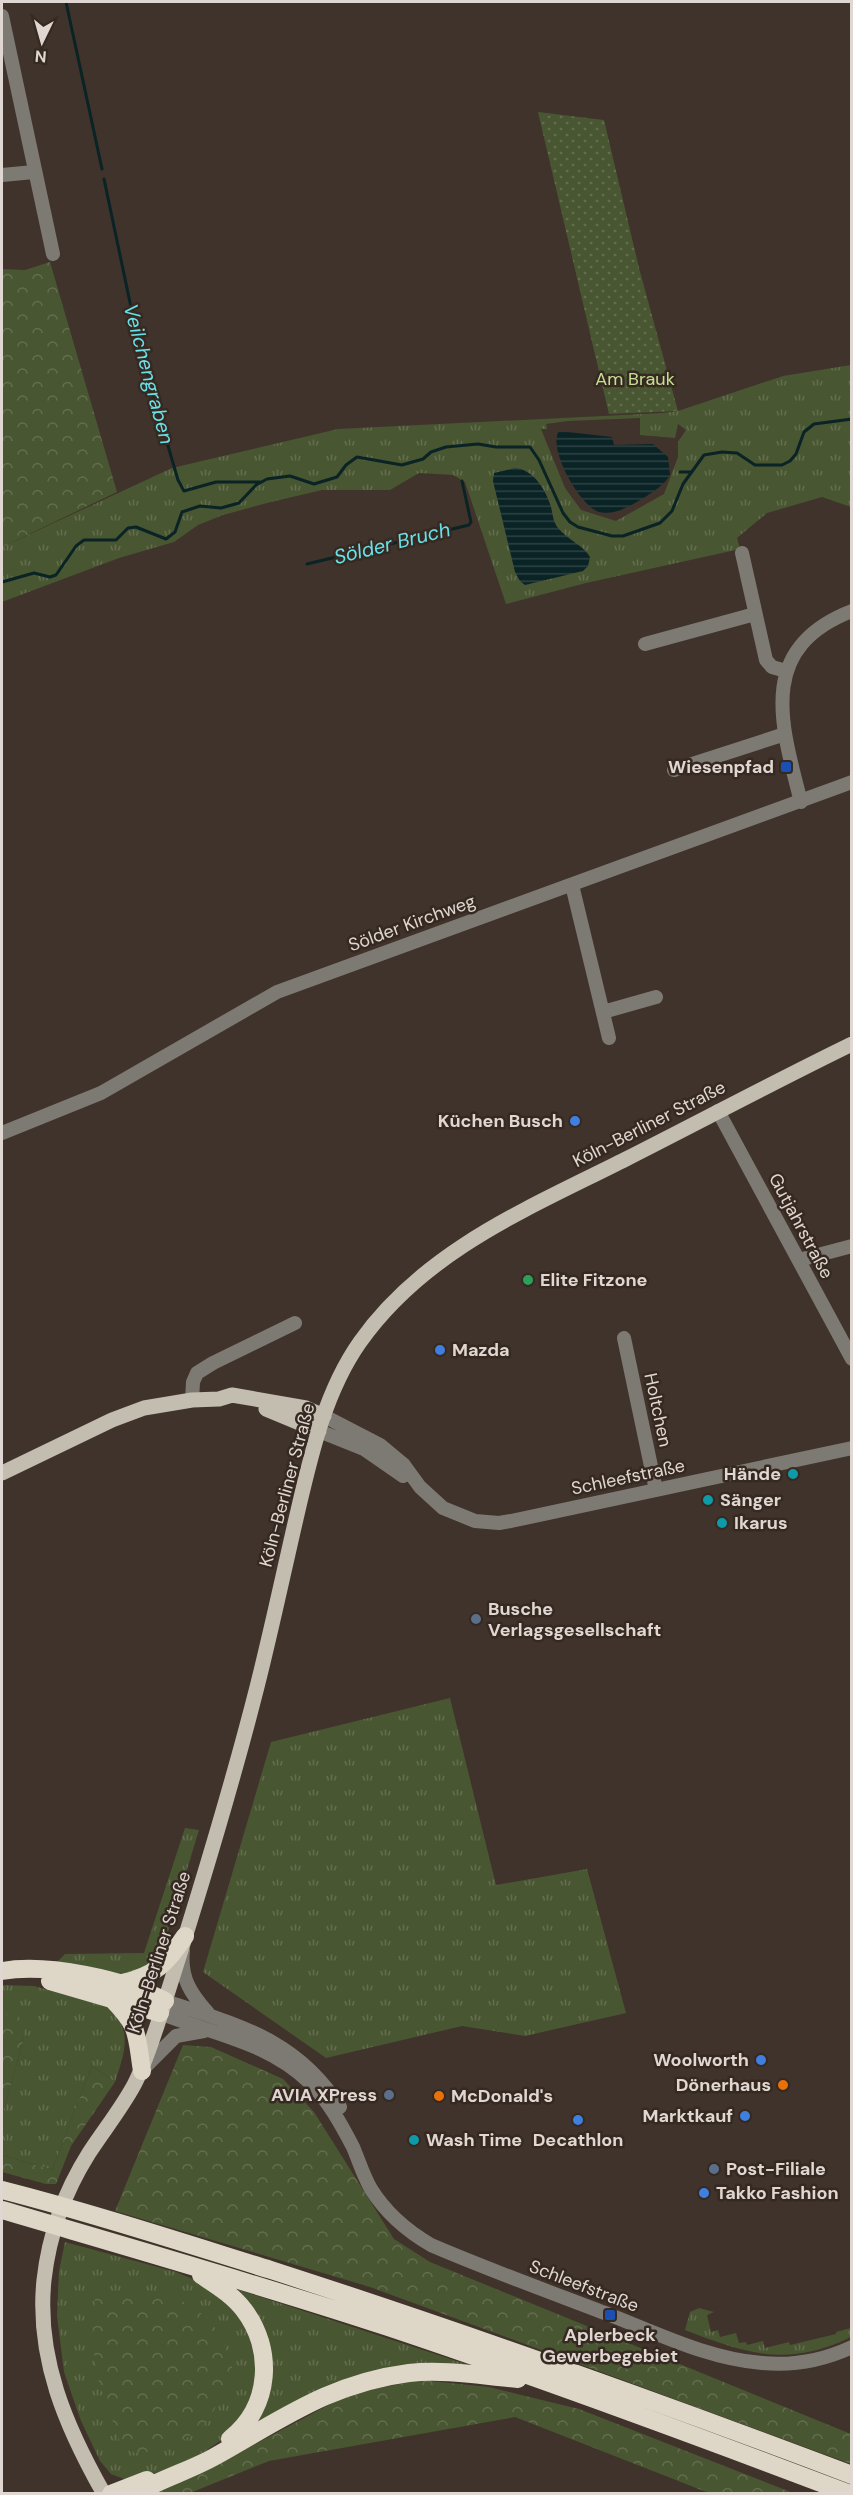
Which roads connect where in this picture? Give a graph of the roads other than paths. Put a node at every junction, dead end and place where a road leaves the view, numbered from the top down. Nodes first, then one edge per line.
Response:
1 (2, 16) edge
2 (34, 172) junction
3 (2, 175) edge
4 (52, 254) dead end
5 (742, 553) dead end
6 (852, 611) edge
7 (754, 614) junction
8 (645, 644) dead end
9 (786, 671) junction
10 (785, 734) junction
11 (674, 770) dead end
12 (852, 782) edge
13 (801, 802) junction
14 (572, 885) junction
15 (656, 997) dead end
16 (603, 1012) junction
17 (609, 1038) dead end
18 (852, 1044) edge
19 (718, 1111) junction
20 (2, 1133) edge
21 (852, 1246) edge
22 (799, 1260) junction
23 (295, 1323) dead end
24 (624, 1338) dead end
25 (852, 1359) edge
26 (192, 1400) junction
27 (321, 1423) junction
28 (852, 1448) edge
29 (2, 1473) edge
30 (656, 1490) junction
31 (186, 1936) junction
32 (2, 1971) edge
33 (2, 1980) edge
34 (116, 1990) junction
35 (163, 2007) junction
36 (208, 2013) junction
37 (215, 2032) junction
38 (142, 2071) junction
39 (352, 2147) junction
40 (7, 2190) edge
41 (2, 2210) edge
42 (181, 2263) junction
43 (852, 2347) edge
44 (544, 2381) junction
45 (852, 2475) edge
46 (104, 2493) edge
47 (111, 2493) edge
48 (135, 2493) edge
49 (850, 2493) edge

1 - 2 street
2 - 3 street
2 - 4 street
5 - 7 street
6 - 9 street
7 - 8 street
7 - 9 street
9 - 10 street
10 - 11 street
10 - 13 street
12 - 13 street, Sölder Kirchweg
13 - 14 street, Sölder Kirchweg
14 - 16 street
14 - 20 street, Sölder Kirchweg
15 - 16 street
16 - 17 street
18 - 19 main road, Köln-Berliner Straße
19 - 22 street, Gutjahrstraße
19 - 27 main road, Köln-Berliner Straße
21 - 22 street
22 - 25 street, Gutjahrstraße
23 - 26 street
24 - 30 street, Holtchen
26 - 27 main road
26 - 29 main road
27 - 30 street, Schleefstraße
27 - 31 main road, Köln-Berliner Straße
28 - 30 street, Schleefstraße
31 - 34 highway
31 - 35 main road, Köln-Berliner Straße
31 - 36 street, Schleefstraße
32 - 34 highway
33 - 34 highway
34 - 35 highway
34 - 38 highway
35 - 36 street, Schleefstraße
35 - 37 street, Schleefstraße
35 - 38 main road, Köln-Berliner Straße
36 - 39 street, Schleefstraße
37 - 38 street
37 - 39 street, Schleefstraße
38 - 46 main road, Köln-Berliner Straße
39 - 43 street, Schleefstraße
40 - 45 highway
41 - 42 highway
42 - 44 highway
42 - 47 highway
44 - 48 highway
44 - 49 highway

